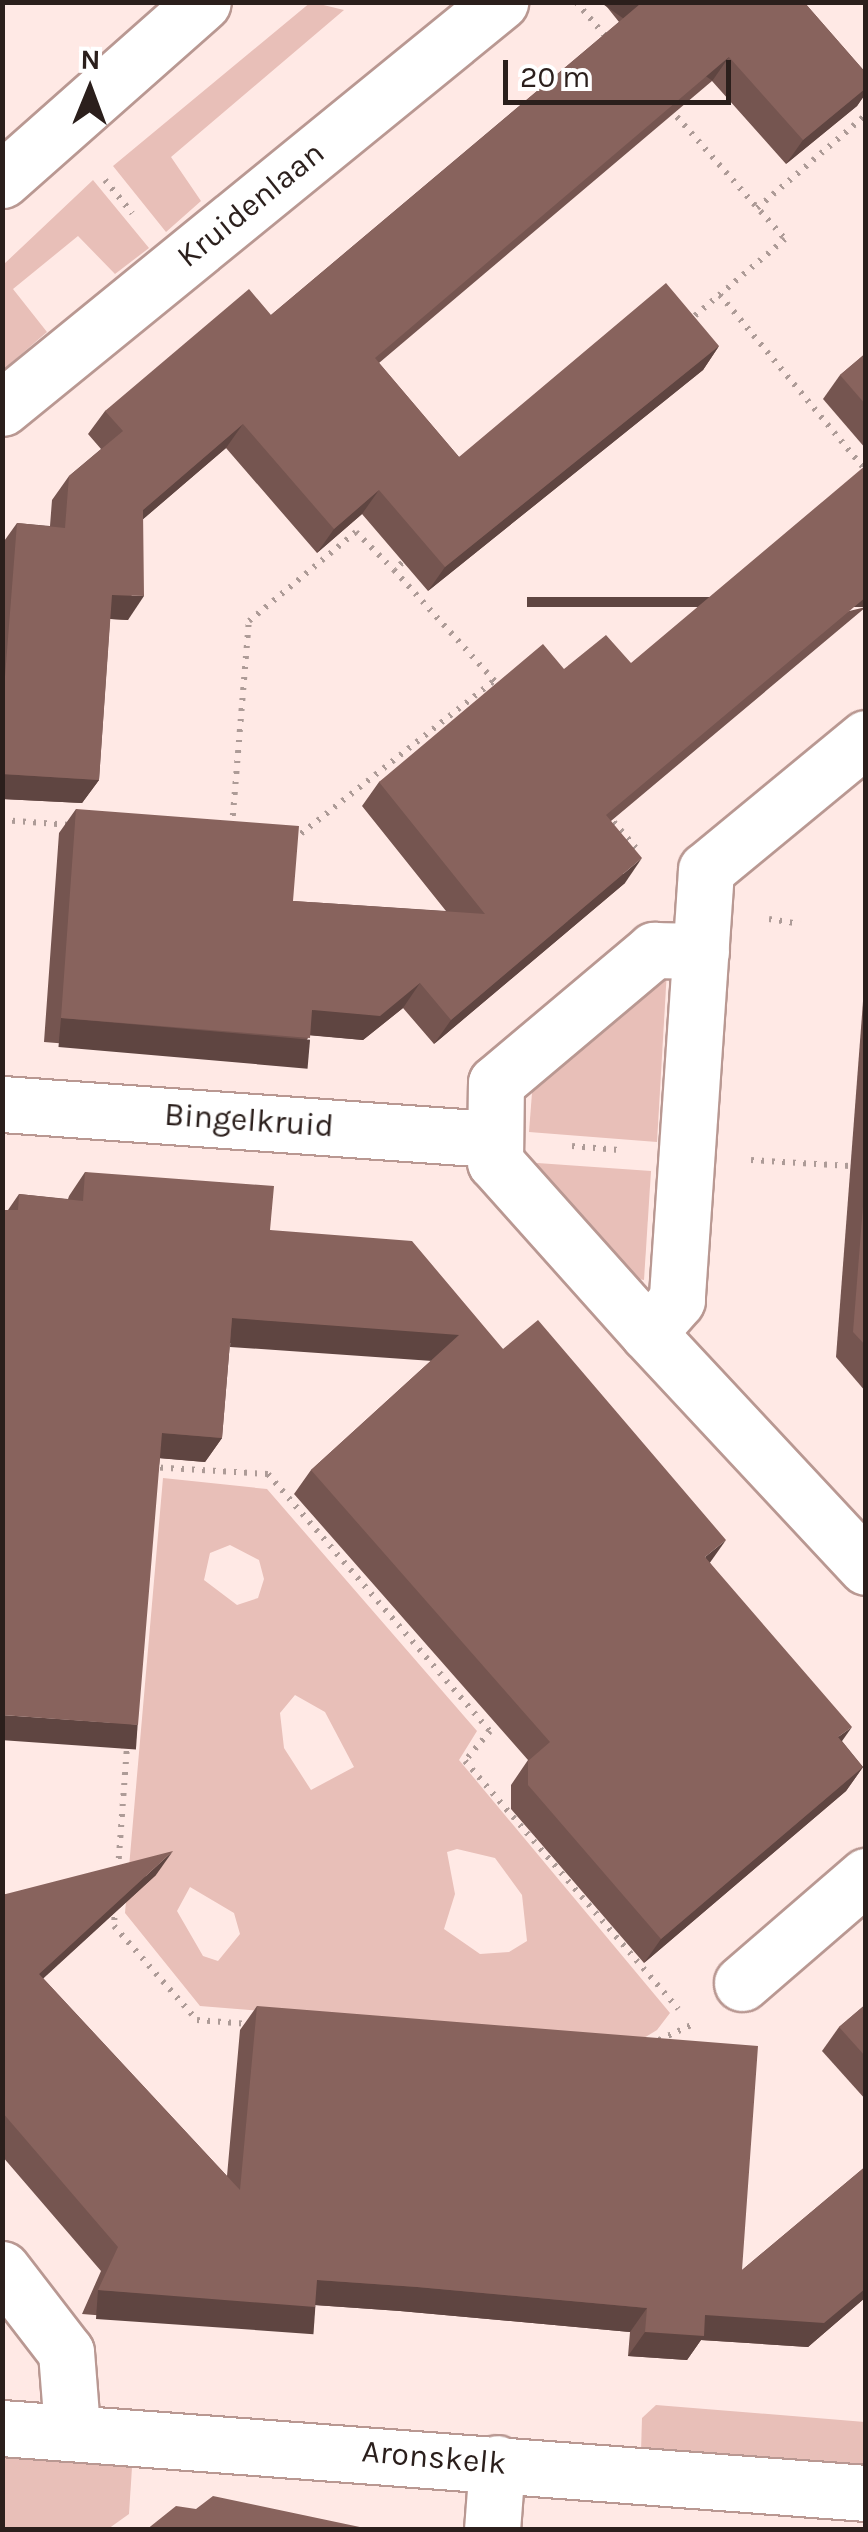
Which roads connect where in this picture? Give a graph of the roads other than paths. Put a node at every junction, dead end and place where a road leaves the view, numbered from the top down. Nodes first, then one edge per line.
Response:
1 (500, 2) edge
2 (174, 11) edge
3 (2, 180) edge
4 (2, 408) edge
5 (866, 738) edge
6 (702, 931) junction
7 (2, 1104) edge
8 (495, 1139) junction
9 (648, 1333) junction
10 (866, 1567) edge
11 (866, 1876) edge
12 (742, 1983) road end
13 (2, 2269) edge
14 (2, 2428) edge
15 (72, 2428) junction
16 (497, 2463) junction
17 (866, 2493) edge
18 (492, 2530) edge

1 - 4 street, Kruidenlaan
2 - 3 street
5 - 6 street
6 - 8 street
6 - 9 street
7 - 8 street, Bingelkruid
8 - 9 street
9 - 10 street
11 - 12 street
13 - 15 street
14 - 15 street, Aronskelk
15 - 16 street, Aronskelk
16 - 17 street, Aronskelk
16 - 18 street

